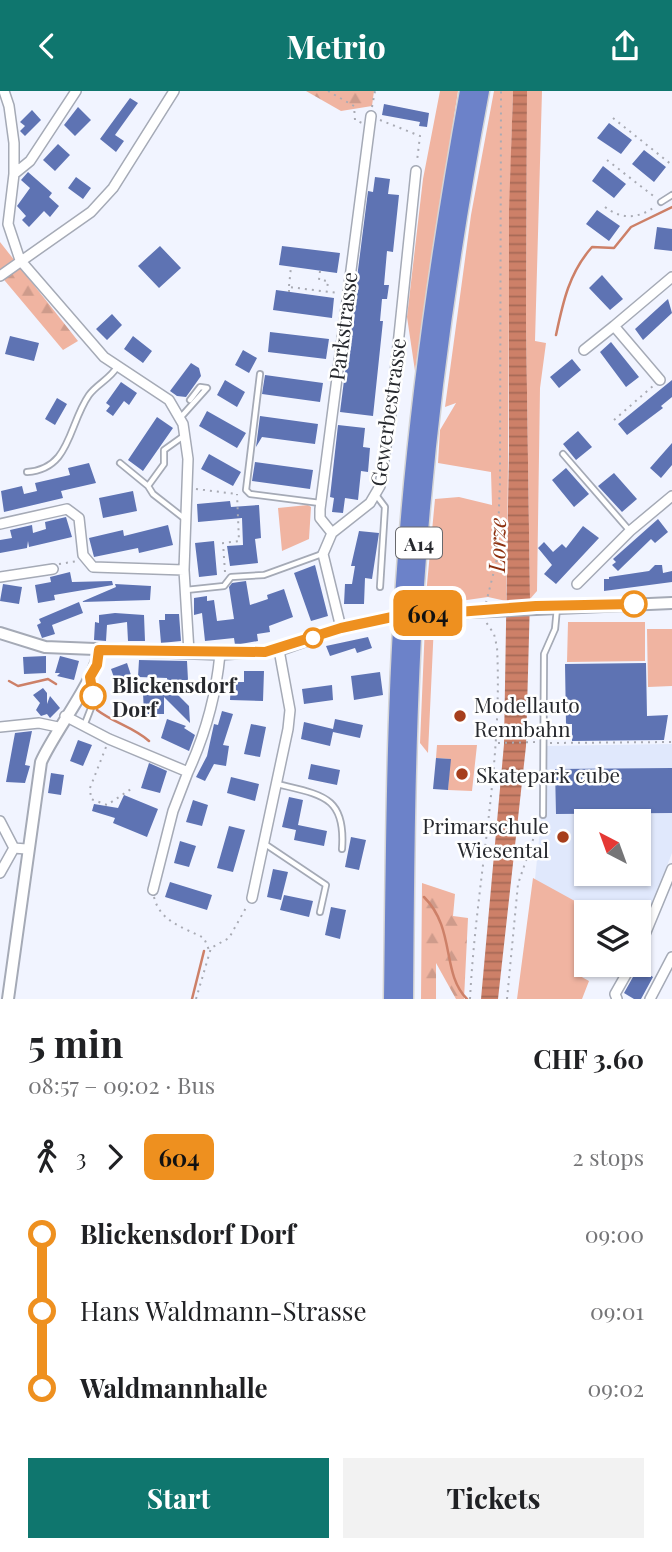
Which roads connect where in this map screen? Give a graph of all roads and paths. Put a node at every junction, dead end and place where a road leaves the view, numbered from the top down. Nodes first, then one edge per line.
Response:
1 (4, 91) edge
2 (76, 91) edge
3 (174, 91) edge
4 (328, 91) edge
5 (375, 91) edge
6 (468, 91) edge
7 (481, 91) edge
8 (501, 91) edge
9 (371, 116) junction
10 (613, 118) dead end
11 (369, 127) junction
12 (607, 160) dead end
13 (672, 165) edge
14 (416, 171) joint
15 (14, 174) junction
16 (672, 195) edge
17 (661, 202) junction
18 (605, 207) dead end
19 (20, 260) junction
20 (291, 267) dead end
21 (320, 271) dead end
22 (0, 276) edge
23 (672, 277) edge
24 (289, 287) junction
25 (327, 291) junction
26 (289, 292) dead end
27 (338, 293) dead end
28 (614, 326) junction
29 (584, 350) dead end
30 (118, 367) junction
31 (260, 375) dead end
32 (660, 380) joint
33 (190, 400) dead end
34 (181, 417) junction
35 (614, 420) dead end
36 (186, 434) junction
37 (563, 454) dead end
38 (120, 463) dead end
39 (27, 472) dead end
40 (148, 486) junction
41 (188, 488) junction
42 (246, 490) junction
43 (237, 494) junction
44 (376, 495) junction
45 (672, 496) edge
46 (320, 503) junction
47 (186, 520) junction
48 (0, 524) edge
49 (630, 531) junction
50 (331, 533) junction
51 (323, 554) junction
52 (53, 569) dead end
53 (184, 570) junction
54 (0, 577) edge
55 (228, 580) junction
56 (577, 584) dead end
57 (380, 587) dead end
58 (186, 590) junction
59 (672, 603) edge
60 (557, 605) junction
61 (486, 610) junction
62 (341, 628) junction
63 (0, 633) edge
64 (99, 650) junction
65 (279, 650) junction
66 (189, 653) junction
67 (220, 654) junction
68 (90, 677) junction
69 (65, 716) junction
70 (0, 726) edge
71 (84, 726) junction
72 (58, 727) junction
73 (109, 739) junction
74 (531, 742) dead end
75 (672, 742) edge
76 (497, 743) junction
77 (543, 743) junction
78 (188, 772) junction
79 (277, 784) junction
80 (131, 789) dead end
81 (543, 815) joint
82 (0, 821) edge
83 (265, 843) junction
84 (14, 848) junction
85 (26, 849) junction
86 (342, 849) dead end
87 (672, 869) edge
88 (0, 873) edge
89 (153, 890) joint
90 (252, 898) joint
91 (320, 912) dead end
92 (651, 920) edge
93 (209, 951) junction
94 (672, 957) edge
95 (625, 977) edge
96 (8, 999) edge
97 (196, 999) edge
98 (392, 999) edge
99 (405, 999) edge
100 (470, 999) edge
101 (507, 999) edge
102 (617, 999) edge
103 (650, 999) edge

1 - 15 street
2 - 15 street
3 - 19 street
4 - 11 path
5 - 9 path
6 - 98 highway, A14
7 - 99 highway, A14
8 - 61 path
9 - 11 street, Parkstrasse
9 - 14 path
10 - 13 path
11 - 46 street, Parkstrasse
12 - 17 path
14 - 44 street, Gewerbestrasse
15 - 19 street
16 - 17 lane
17 - 18 path
19 - 22 street
19 - 30 street
20 - 24 path
21 - 25 path
23 - 28 street
24 - 25 path
24 - 26 path
25 - 27 path
28 - 29 street
28 - 32 street
30 - 34 street
30 - 39 lane
31 - 42 lane
32 - 35 path
33 - 34 lane
34 - 36 street
36 - 40 lane
36 - 41 street
37 - 49 lane
38 - 40 lane
40 - 47 lane
41 - 43 path
41 - 47 street
42 - 43 path
42 - 46 lane
43 - 55 path
44 - 50 street, Gewerbestrasse
44 - 57 lane
45 - 49 street
46 - 50 street, Parkstrasse
47 - 53 street
48 - 53 street
49 - 56 street
50 - 51 street, Gewerbestrasse
51 - 55 lane
51 - 62 street
52 - 54 street
53 - 58 street
55 - 58 lane
58 - 66 street
59 - 60 street
60 - 61 street
60 - 77 lane
61 - 62 street, bridge
61 - 76 path
62 - 65 street
63 - 64 street
64 - 66 street
64 - 68 street
65 - 67 street
65 - 79 street
66 - 67 street
67 - 78 street
68 - 69 street
68 - 71 lane
69 - 71 street
69 - 72 street
70 - 72 street
71 - 73 street
72 - 85 street
73 - 78 street
73 - 80 path
74 - 76 path
75 - 77 path
76 - 100 path
77 - 81 lane
78 - 89 street
79 - 83 street
79 - 86 lane
81 - 101 path
82 - 84 street
83 - 90 street
83 - 91 lane
84 - 85 street
84 - 88 street
85 - 96 street
87 - 92 street
89 - 93 path
90 - 93 path
93 - 97 path
94 - 103 street
95 - 102 street

